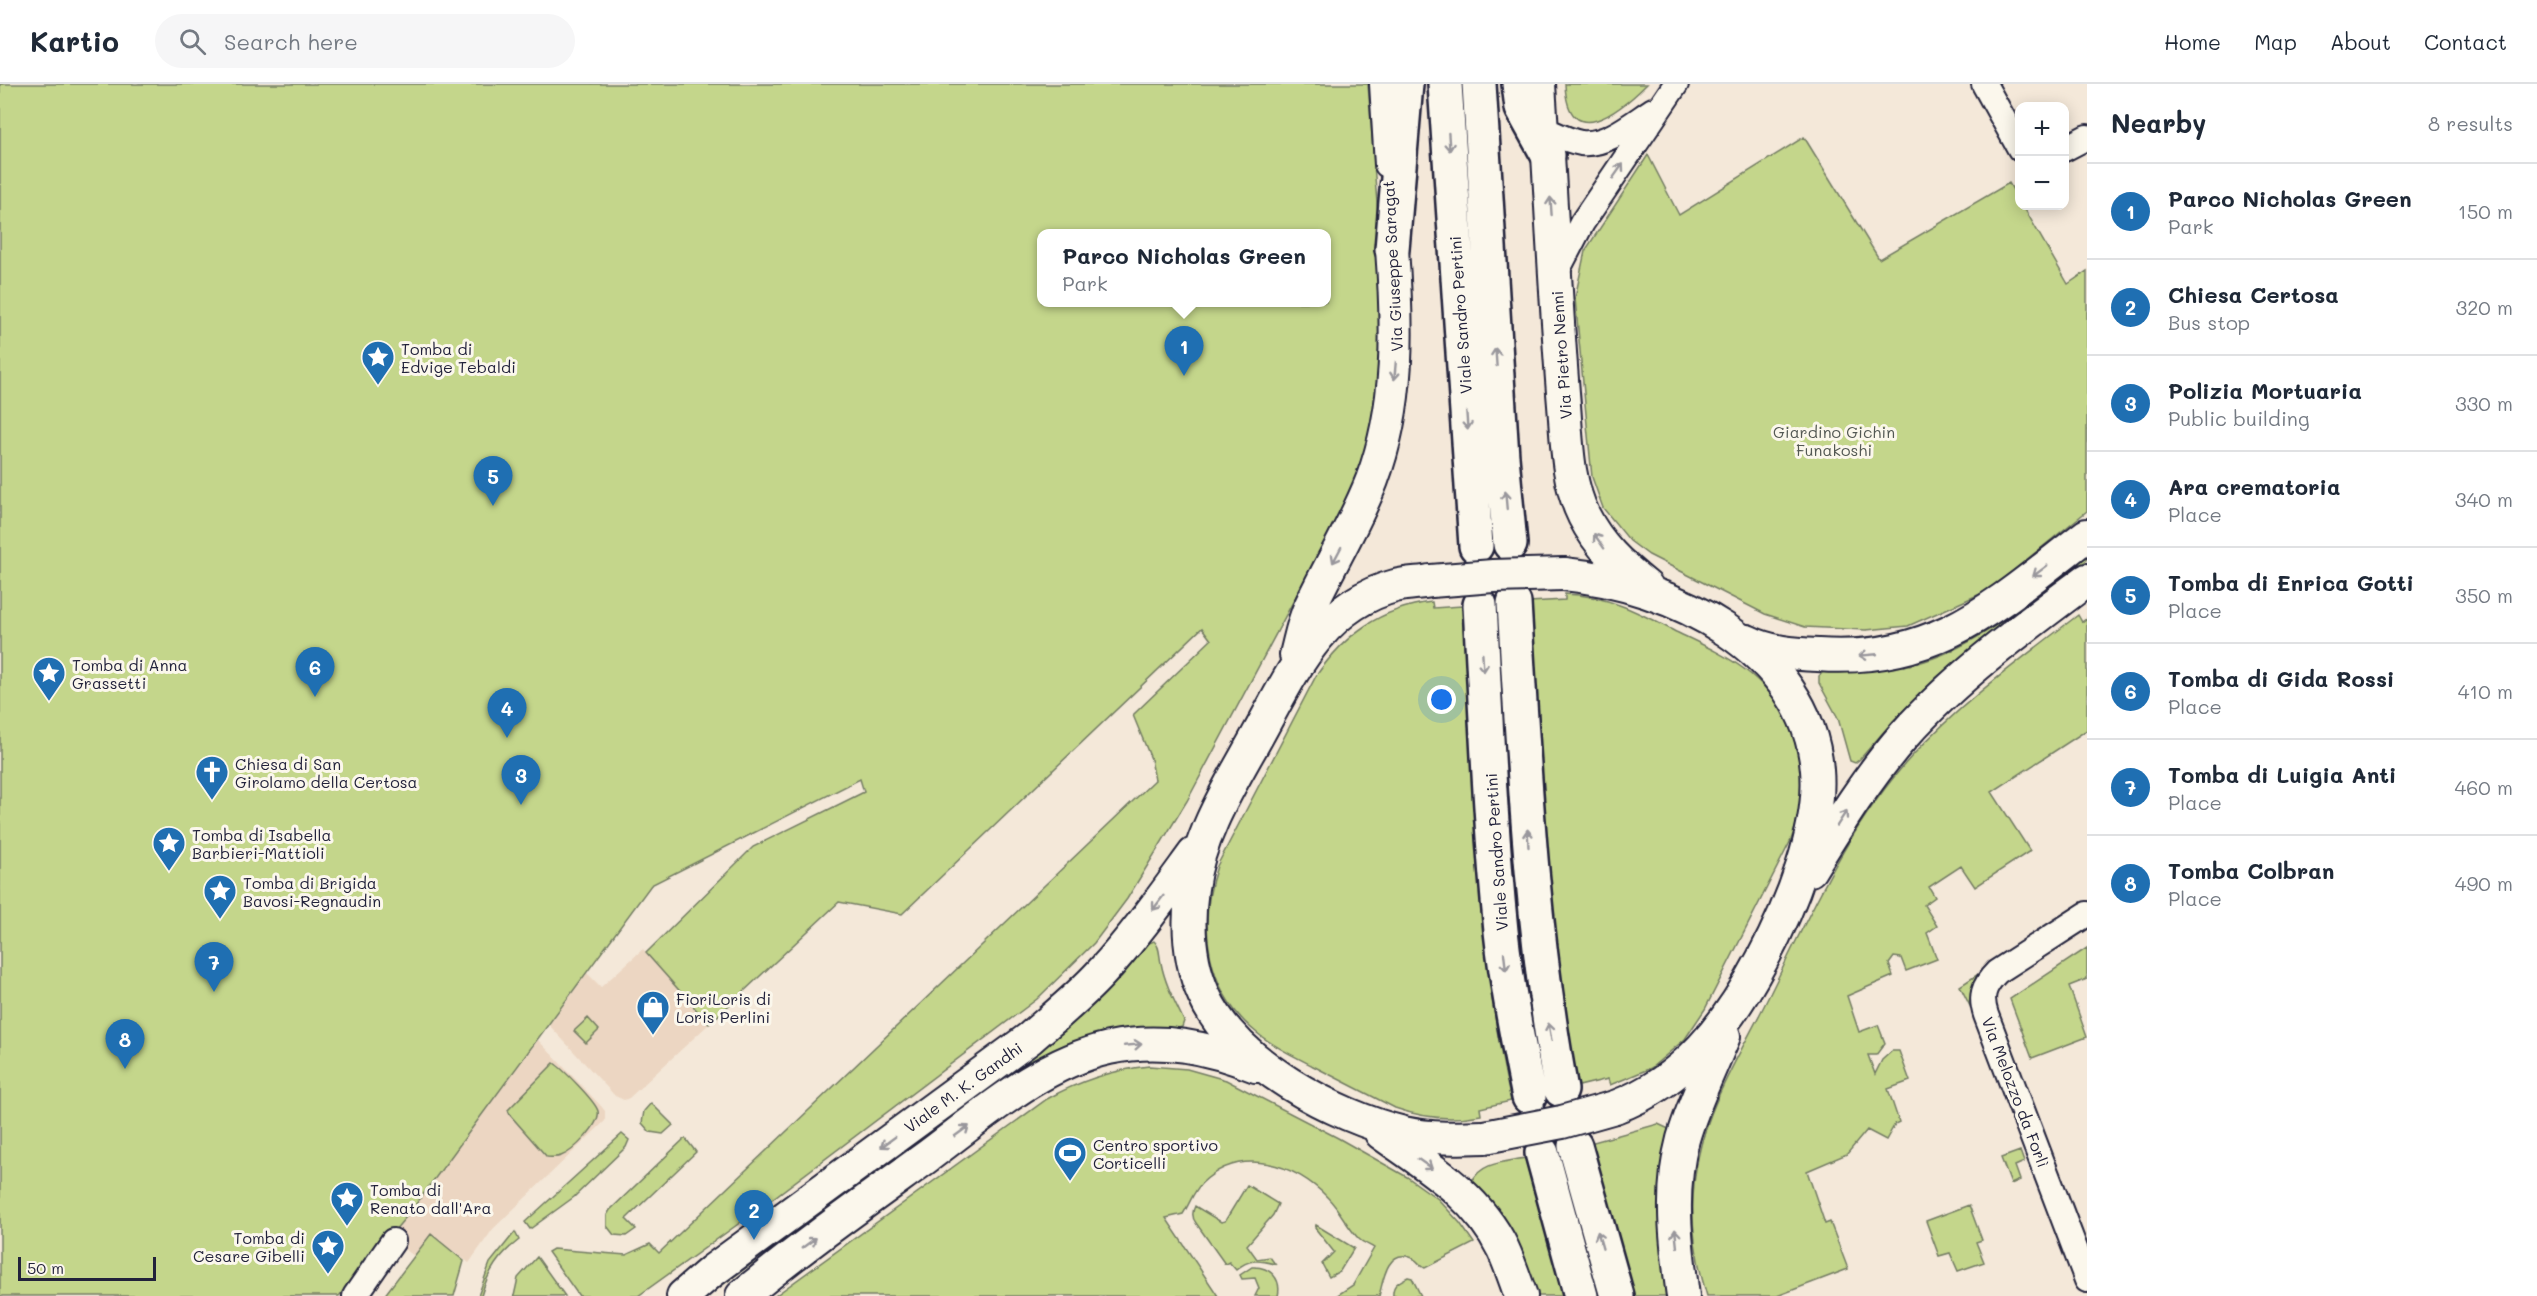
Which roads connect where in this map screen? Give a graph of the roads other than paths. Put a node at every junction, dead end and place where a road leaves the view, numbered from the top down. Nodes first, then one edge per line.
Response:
1 (1382, 84) edge
2 (1406, 84) edge
3 (1445, 84) edge
4 (1479, 84) edge
5 (1519, 84) edge
6 (1543, 84) edge
7 (1984, 84) edge
8 (1669, 94) edge
9 (2087, 137) edge
10 (1547, 142) junction
11 (2015, 142) edge
12 (2069, 146) edge
13 (1392, 249) junction
14 (1555, 275) junction
15 (2087, 535) edge
16 (1510, 544) dead end
17 (1476, 546) dead end
18 (2087, 580) edge
19 (1656, 595) junction
20 (1514, 603) dead end
21 (1480, 605) dead end
22 (1730, 633) junction
23 (1289, 679) junction
24 (1205, 839) junction
25 (1790, 904) junction
26 (2087, 914) edge
27 (1741, 996) junction
28 (1276, 1074) junction
29 (1561, 1090) dead end
30 (1528, 1097) dead end
31 (1360, 1119) junction
32 (1575, 1146) dead end
33 (1542, 1154) dead end
34 (393, 1241) dead end
35 (2087, 1280) edge
36 (355, 1296) edge
37 (683, 1296) edge
38 (742, 1296) edge
39 (1521, 1296) edge
40 (1581, 1296) edge
41 (1617, 1296) edge
42 (1683, 1296) edge

1 - 13 street, Via Giuseppe Saragat
2 - 13 highway
3 -> 17 highway, Viale Sandro Pertini
16 -> 4 highway, Viale Sandro Pertini
5 - 10 highway
6 - 10 street, Via Pietro Nenni
7 - 11 street
8 - 10 street
14 -> 8 street
9 - 12 street
14 -> 10 main road, Via Pietro Nenni
13 -> 23 main road, Via Giuseppe Saragat
19 -> 14 main road, Via Pietro Nenni
15 -> 22 main road
25 -> 18 main road
19 - 22 main road
19 - 23 main road, bridge
29 -> 20 highway, Viale Sandro Pertini
21 -> 30 highway, Viale Sandro Pertini
22 - 25 main road
23 - 24 main road
24 - 28 main road
24 -> 37 main road, Viale M. K. Gandhi
25 - 27 main road
26 - 35 street, Via Melozzo da Forlì
27 - 31 main road, bridge
42 -> 27 main road
28 - 31 main road
38 -> 28 main road
31 -> 39 main road
41 -> 32 highway
33 - 40 highway
34 - 36 street

